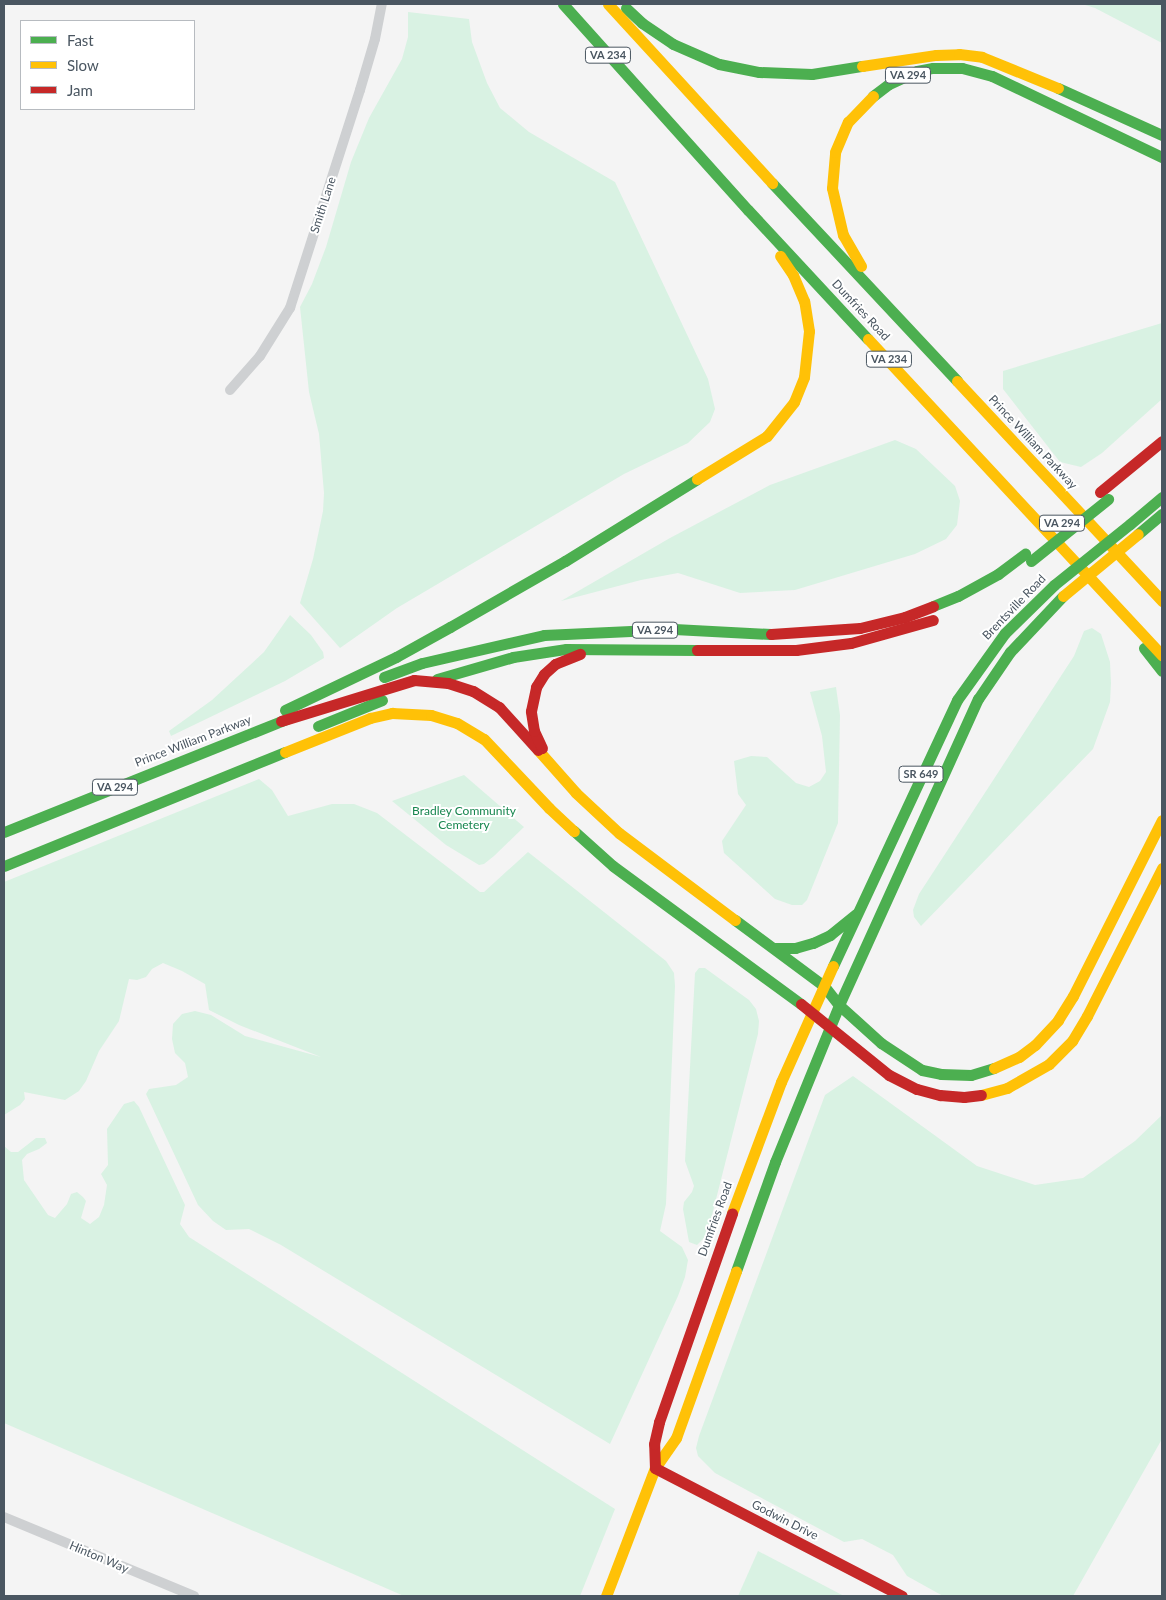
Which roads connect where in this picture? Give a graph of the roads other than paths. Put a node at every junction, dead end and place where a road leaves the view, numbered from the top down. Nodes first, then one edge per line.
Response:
1 (382, 4) edge
2 (563, 4) edge
3 (608, 4) edge
4 (621, 4) edge
5 (1162, 135) edge
6 (1162, 156) edge
7 (748, 210) junction
8 (884, 302) junction
9 (230, 390) dead end
10 (1162, 441) edge
11 (1162, 455) edge
12 (1104, 496) junction
13 (1162, 497) edge
14 (1162, 514) edge
15 (1066, 550) junction
16 (1028, 558) junction
17 (1162, 601) edge
18 (605, 648) junction
19 (1162, 654) edge
20 (1162, 671) edge
21 (433, 680) junction
22 (281, 721) junction
23 (226, 743) junction
24 (554, 768) junction
25 (164, 800) junction
26 (1162, 820) edge
27 (4, 832) edge
28 (4, 866) edge
29 (1162, 868) edge
30 (856, 914) junction
31 (774, 948) junction
32 (824, 986) junction
33 (839, 1005) junction
34 (813, 1013) junction
35 (830, 1028) junction
36 (655, 1468) junction
37 (4, 1517) edge
38 (194, 1596) edge
39 (606, 1596) edge
40 (902, 1596) edge

1 - 9 street, Smith Lane
2 - 7 main road, Dumfries Road / VA 234
3 - 8 main road, Dumfries Road / VA 234
4 - 5 main road
6 - 8 main road, VA 294
7 - 15 main road, Dumfries Road / VA 234
7 - 23 main road
8 - 17 main road, Prince William Parkway / VA 234
10 - 12 main road, VA 294
11 - 12 main road
12 - 16 main road, VA 294
13 - 30 main road, Brentsville Road / SR 649, bridge
14 - 33 main road, Brentsville Road / SR 649, bridge
15 - 19 main road, Dumfries Road / VA 234
15 - 20 main road
16 - 18 main road
16 - 22 main road, VA 294
18 - 21 main road
18 - 24 main road
21 - 22 main road, VA 294
21 - 24 main road, VA 294
21 - 25 main road
22 - 23 main road, Prince William Parkway / VA 294
23 - 27 main road, Prince William Parkway / VA 294
24 - 31 main road, VA 294
25 - 28 main road, VA 294
25 - 34 main road, VA 294
26 - 33 main road
29 - 35 main road
30 - 31 main road
30 - 32 main road, Brentsville Road / SR 649
31 - 32 main road, VA 294
32 - 33 main road, VA 294
32 - 34 main road, Dumfries Road
33 - 35 main road, Dumfries Road
34 - 35 main road, VA 294
34 - 36 main road, Dumfries Road
35 - 36 main road, Dumfries Road
36 - 39 main road, Dumfries Road
36 - 40 main road, Godwin Drive
37 - 38 street, Hinton Way

